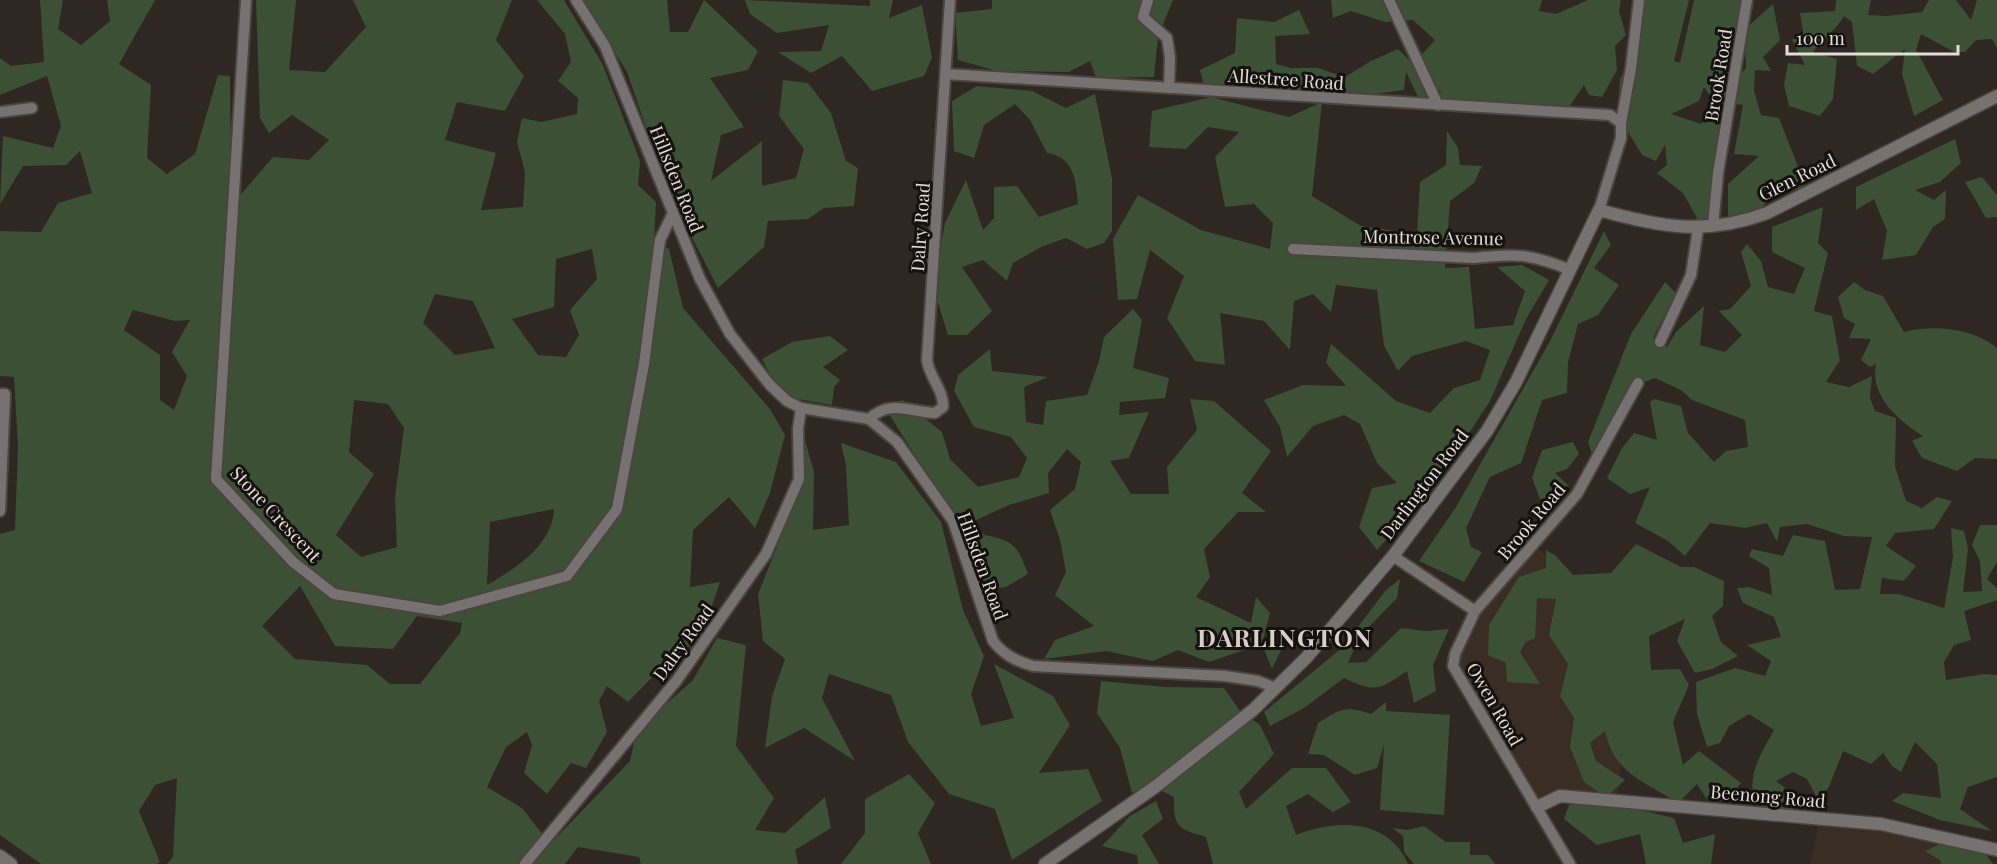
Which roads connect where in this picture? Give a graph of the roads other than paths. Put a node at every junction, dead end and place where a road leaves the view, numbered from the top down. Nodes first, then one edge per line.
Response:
1 (246, 0) edge
2 (576, 0) edge
3 (950, 0) edge
4 (1148, 0) edge
5 (1389, 0) edge
6 (1639, 0) edge
7 (1747, 0) edge
8 (946, 74) junction
9 (1169, 88) junction
10 (1997, 96) edge
11 (1438, 105) junction
12 (32, 108) dead end
13 (0, 112) edge
14 (1621, 123) junction
15 (1599, 210) junction
16 (673, 213) junction
17 (1713, 226) junction
18 (1698, 229) junction
19 (1293, 249) dead end
20 (1570, 270) junction
21 (1660, 342) dead end
22 (1638, 383) dead end
23 (0, 394) edge
24 (801, 408) junction
25 (869, 419) junction
26 (0, 511) edge
27 (1393, 556) junction
28 (1475, 611) junction
29 (1275, 688) junction
30 (1537, 807) junction
31 (1997, 850) edge
32 (0, 856) edge
33 (11, 864) edge
34 (525, 864) edge
35 (1045, 864) edge
36 (1570, 864) edge

1 - 16 street, Stone Crescent
2 - 16 street, Hillsden Road
3 - 8 street, Dalry Road
4 - 9 street
5 - 11 street
6 - 14 street, Darlington Road
7 - 17 street, Brook Road
8 - 9 street, Allestree Road
8 - 25 street, Dalry Road
9 - 11 street, Allestree Road
10 - 17 street, Glen Road
11 - 14 street, Allestree Road
12 - 13 street
14 - 15 street, Darlington Road
15 - 18 street, Glen Road
15 - 20 street, Darlington Road
16 - 24 street, Hillsden Road
17 - 18 street, Glen Road
18 - 21 street
19 - 20 street, Montrose Avenue
20 - 27 street, Darlington Road
22 - 28 street, Brook Road
23 - 26 street
24 - 25 street, Hillsden Road
24 - 34 street, Dalry Road
25 - 29 street, Hillsden Road
27 - 28 street
27 - 29 street, Darlington Road
28 - 30 street, Owen Road
29 - 35 street, Darlington Road
30 - 31 street, Beenong Road
30 - 36 street, Owen Road
32 - 33 street

